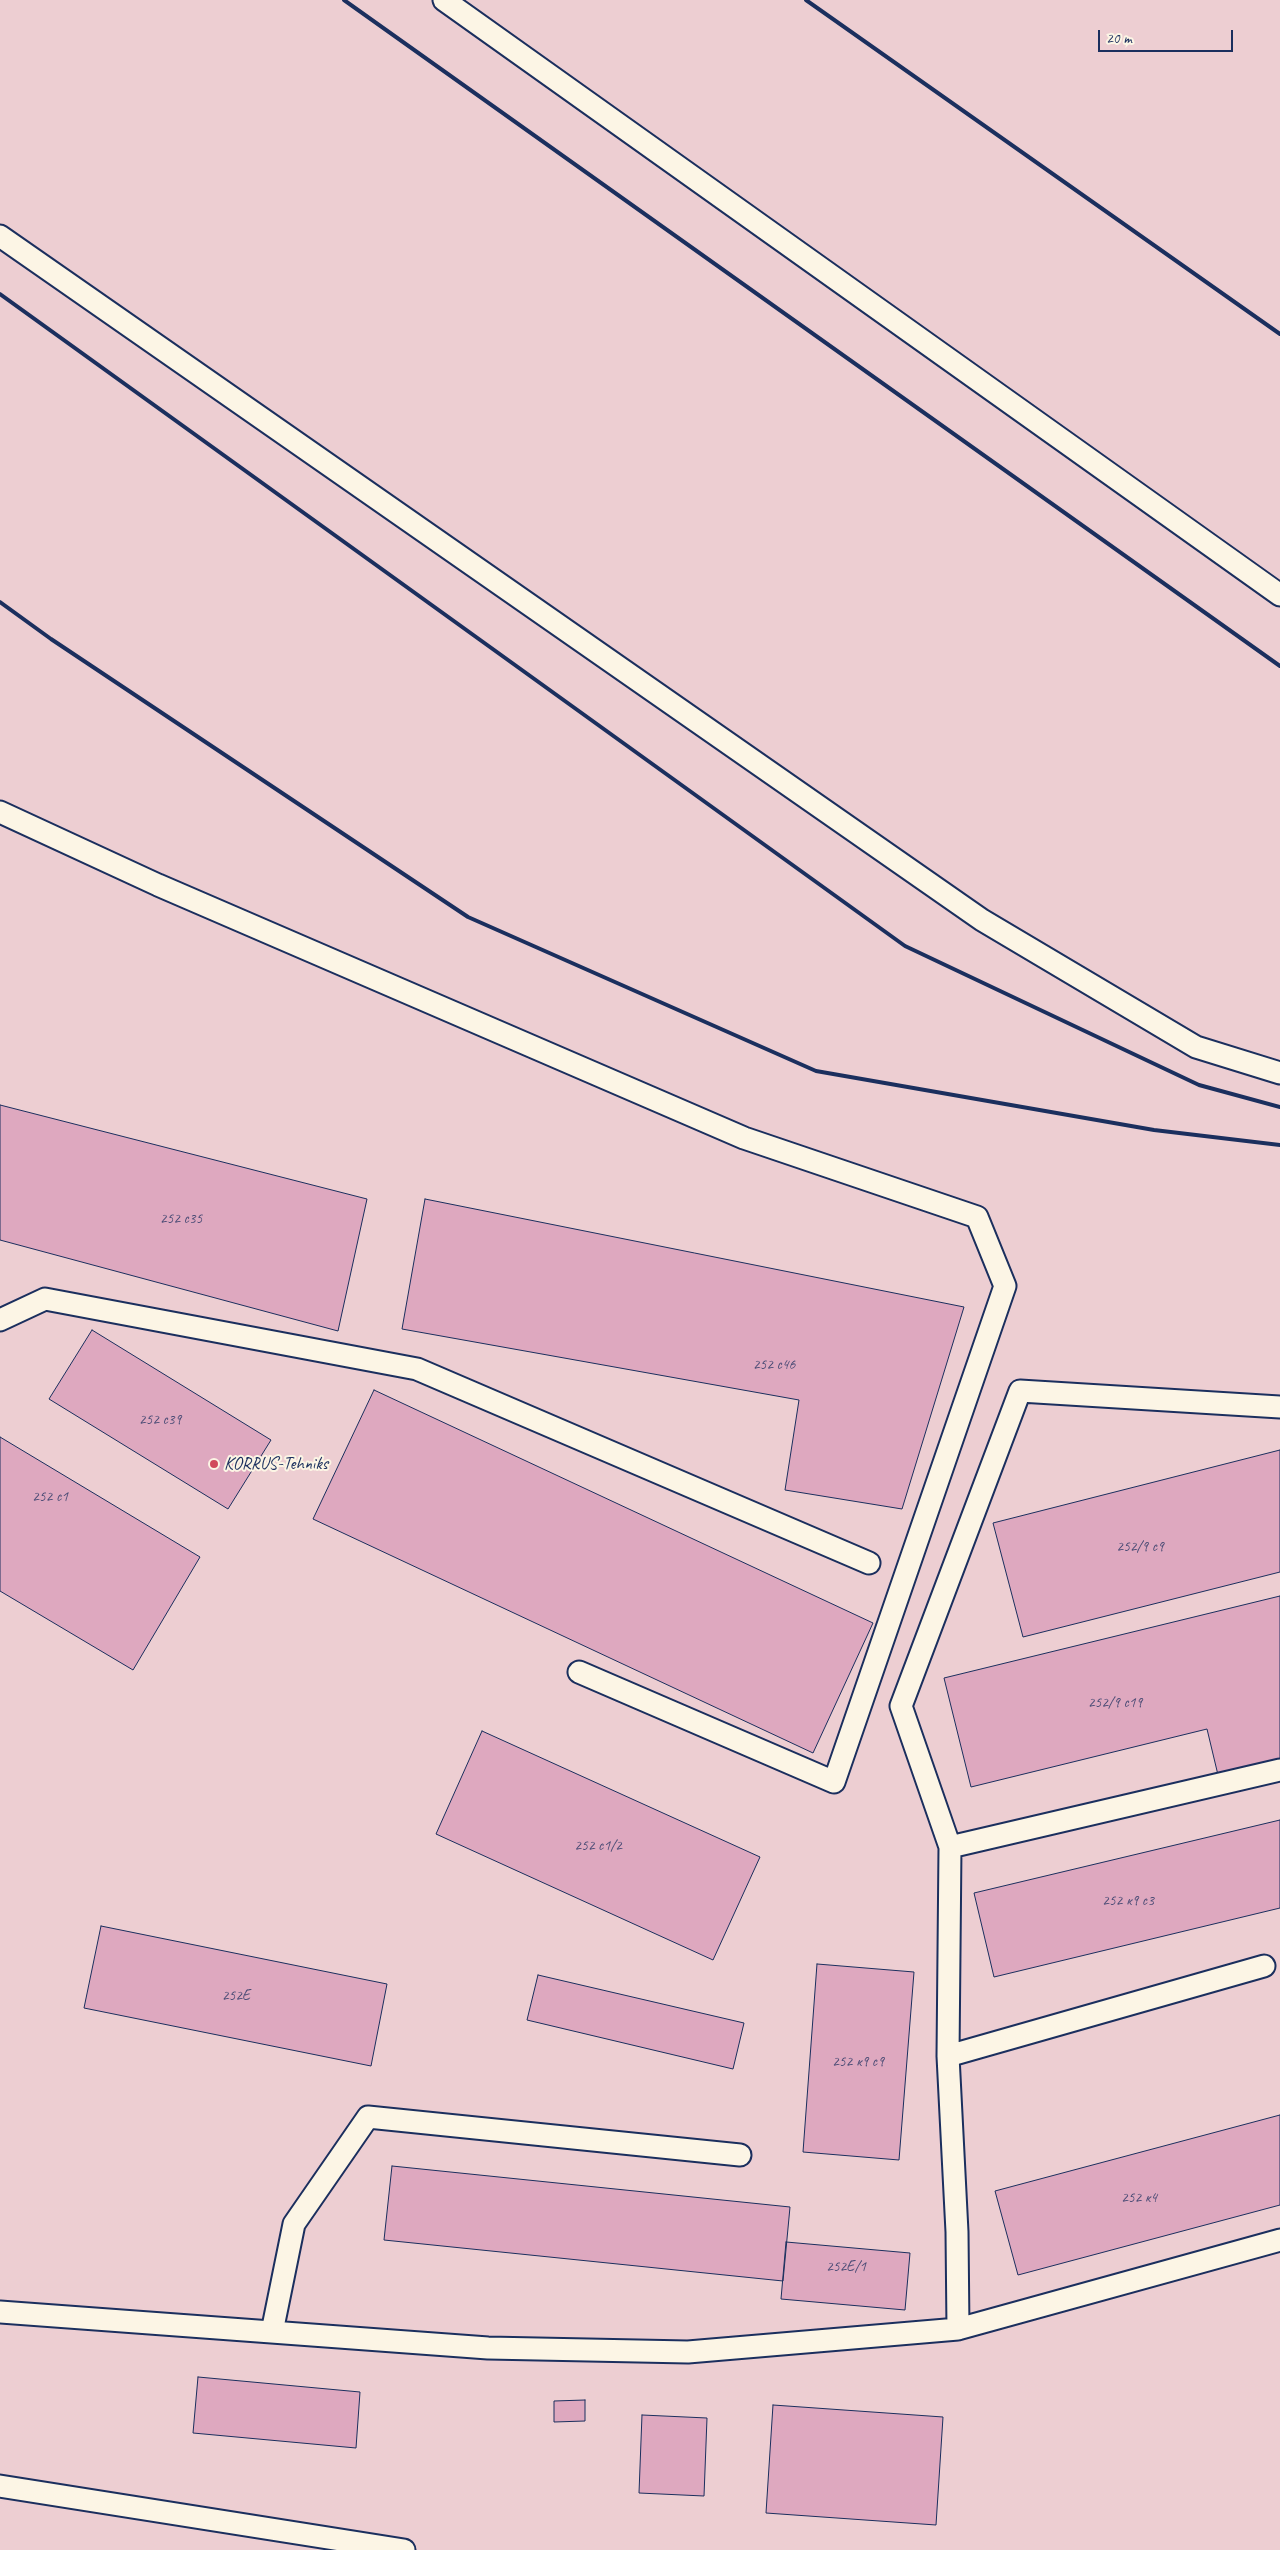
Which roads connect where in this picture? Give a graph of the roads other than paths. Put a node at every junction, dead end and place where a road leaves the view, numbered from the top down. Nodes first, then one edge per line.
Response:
1 (444, 0) edge
2 (0, 236) edge
3 (1280, 595) edge
4 (0, 812) edge
5 (1280, 1073) edge
6 (0, 1320) edge
7 (1280, 1407) edge
8 (869, 1563) dead end
9 (579, 1672) dead end
10 (1280, 1770) edge
11 (950, 1848) junction
12 (1264, 1966) dead end
13 (948, 2056) junction
14 (740, 2155) dead end
15 (1280, 2240) edge
16 (0, 2312) edge
17 (958, 2329) junction
18 (272, 2332) junction
19 (0, 2486) edge
20 (404, 2550) edge

1 - 3 lane
2 - 5 lane
4 - 9 lane
6 - 8 lane
7 - 11 lane
10 - 11 lane
11 - 13 lane
12 - 13 lane
13 - 17 lane
14 - 18 lane
15 - 17 lane
16 - 18 lane
17 - 18 lane
19 - 20 lane

